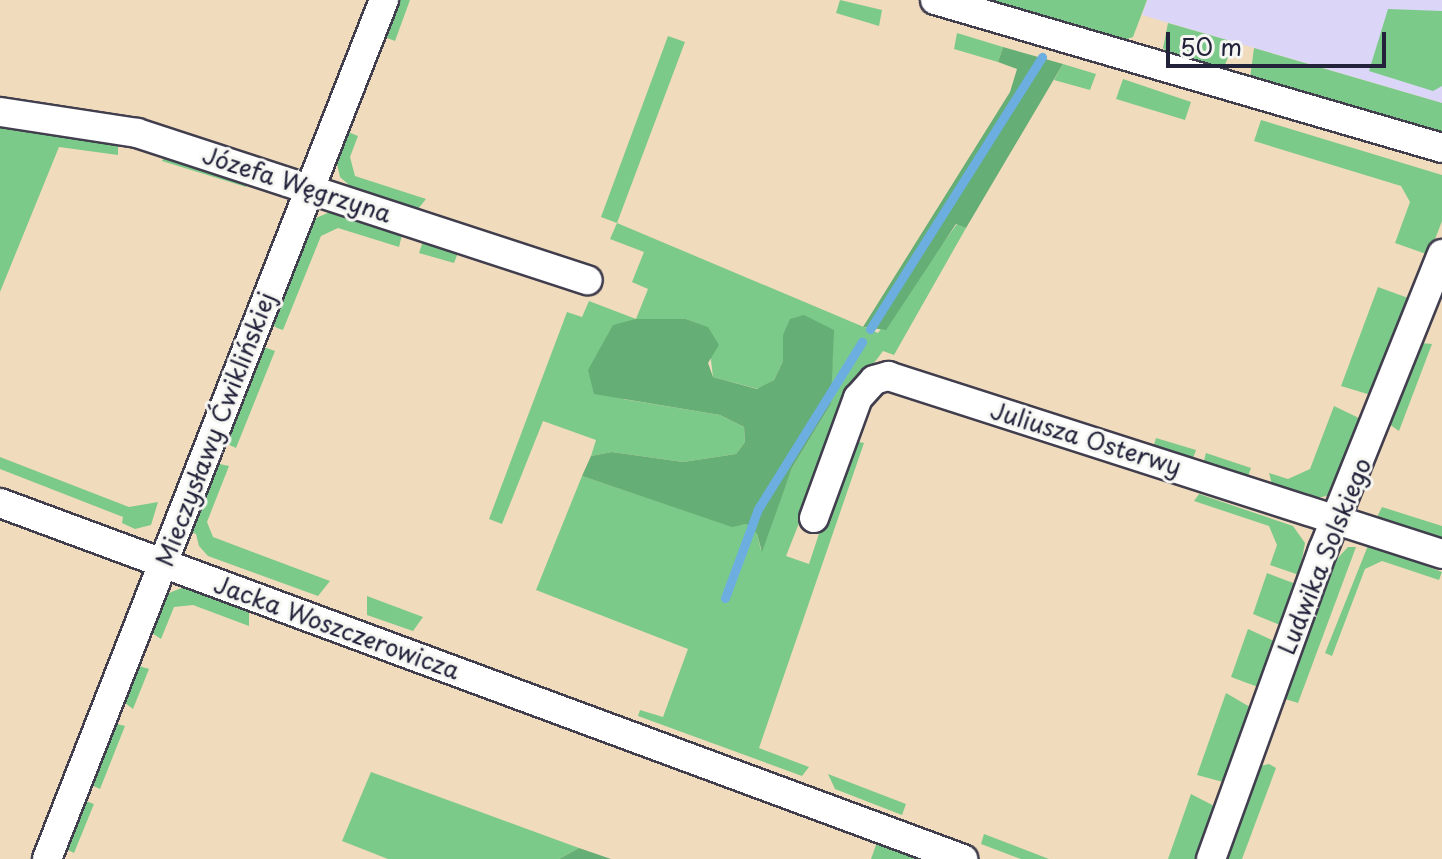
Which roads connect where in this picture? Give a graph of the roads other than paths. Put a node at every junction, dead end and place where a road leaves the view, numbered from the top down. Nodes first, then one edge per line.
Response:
1 (384, 0) edge
2 (935, 0) edge
3 (0, 112) edge
4 (1442, 148) edge
5 (308, 185) junction
6 (1442, 254) edge
7 (588, 280) dead end
8 (0, 503) edge
9 (814, 518) dead end
10 (1340, 518) junction
11 (1442, 554) edge
12 (165, 561) junction
13 (47, 859) edge
14 (963, 859) edge
15 (1211, 859) edge

1 - 5 street, Mieczysławy Ćwiklińskiej
2 - 4 street
3 - 5 street, Józefa Węgrzyna
5 - 7 street, Józefa Węgrzyna
5 - 12 street, Mieczysławy Ćwiklińskiej
6 - 10 street, Ludwika Solskiego
8 - 12 street, Jacka Woszczerowicza
9 - 10 street, Juliusza Osterwy
10 - 11 street, Juliusza Osterwy
10 - 15 street, Ludwika Solskiego
12 - 13 street, Mieczysławy Ćwiklińskiej
12 - 14 street, Jacka Woszczerowicza

